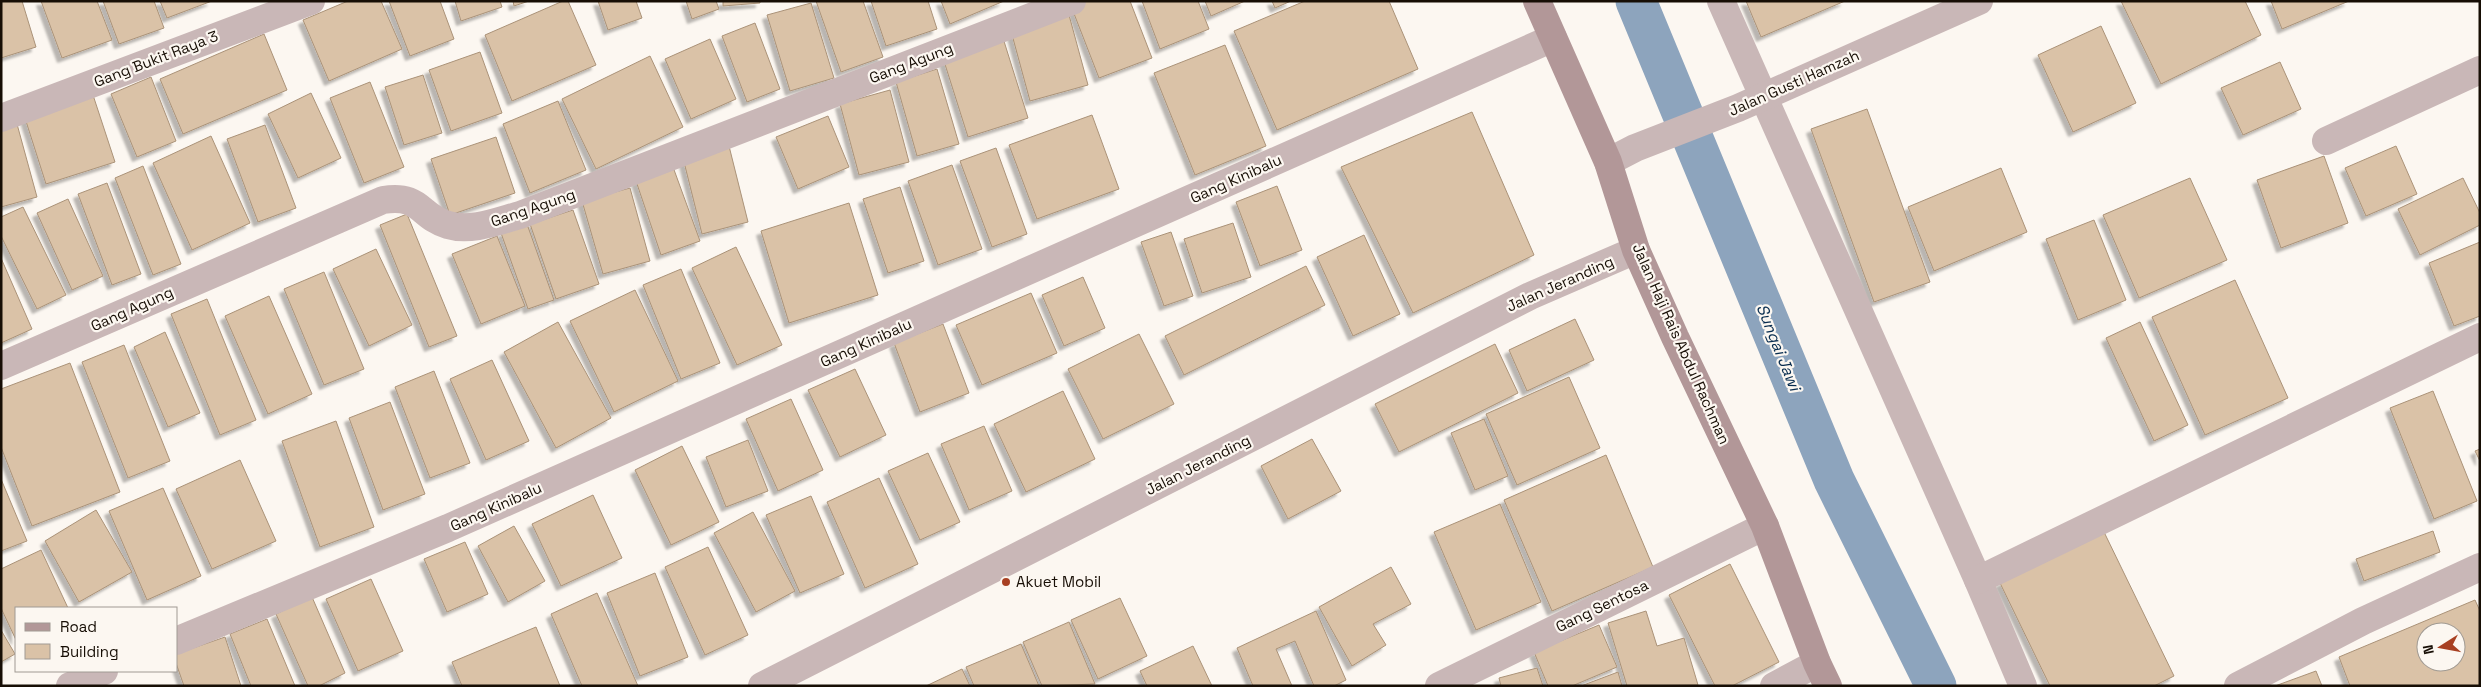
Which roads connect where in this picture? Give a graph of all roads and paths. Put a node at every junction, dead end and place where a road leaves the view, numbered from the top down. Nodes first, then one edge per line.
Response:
1 (311, 1) edge
2 (1072, 1) edge
3 (1537, 1) edge
4 (1721, 1) edge
5 (1979, 1) edge
6 (1553, 38) junction
7 (2480, 70) edge
8 (1763, 96) junction
9 (1, 118) edge
10 (2326, 141) dead end
11 (1608, 162) junction
12 (1636, 250) junction
13 (2480, 337) edge
14 (1, 366) edge
15 (1765, 526) junction
16 (2480, 567) edge
17 (1978, 580) junction
18 (178, 640) edge
19 (102, 672) edge
20 (1822, 674) edge
21 (70, 686) edge
22 (762, 686) edge
23 (1439, 686) edge
24 (1774, 686) edge
25 (2023, 686) edge
26 (2238, 686) edge

1 - 9 street, Gang Bukit Raya 3
2 - 14 street, Gang Agung
3 - 6 street, Jalan Haji Rais Abdul Rachman
4 - 8 street
5 - 8 street, Jalan Gusti Hamzah
6 - 11 street, Jalan Haji Rais Abdul Rachman
6 - 18 street, Gang Kinibalu
7 - 10 street
8 - 11 street, Jalan Gusti Hamzah
8 - 17 street
11 - 12 street, Jalan Haji Rais Abdul Rachman
12 - 15 street, Jalan Haji Rais Abdul Rachman
12 - 22 street, Jalan Jeranding
13 - 17 street
15 - 20 street, Jalan Haji Rais Abdul Rachman
15 - 23 street, Gang Sentosa
16 - 26 street
17 - 25 street
19 - 21 street
20 - 24 street

